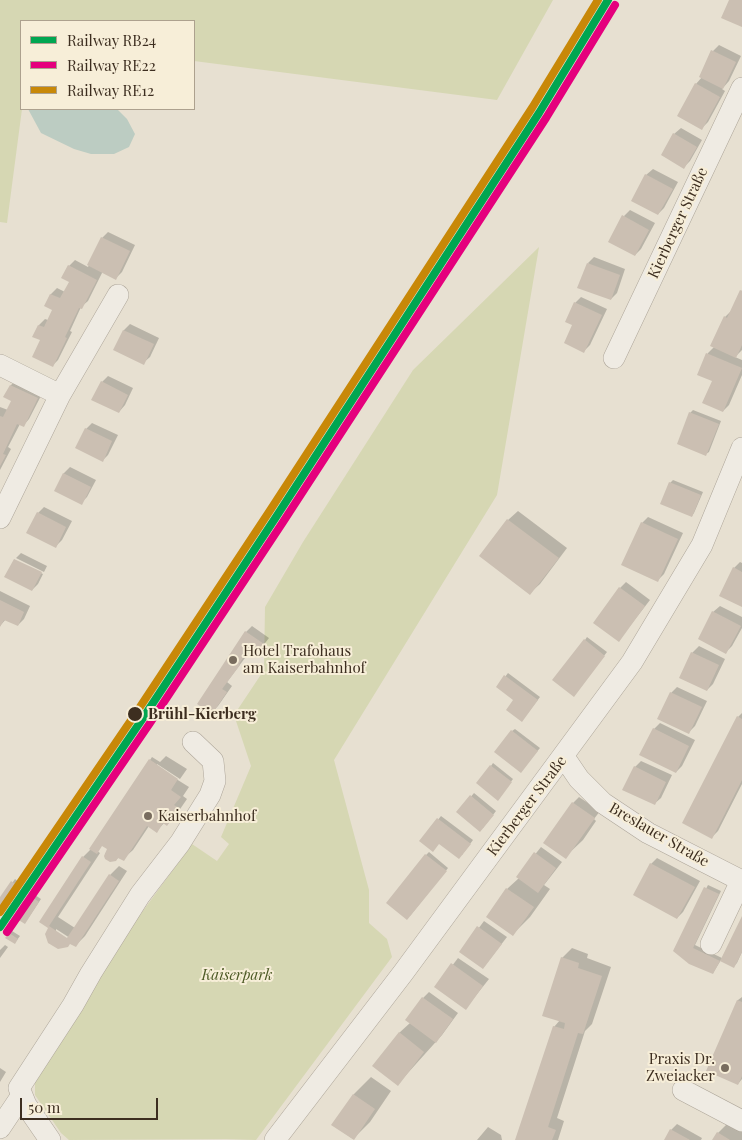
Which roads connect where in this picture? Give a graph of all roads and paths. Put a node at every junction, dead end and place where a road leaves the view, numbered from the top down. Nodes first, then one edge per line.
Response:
1 (742, 88) edge
2 (118, 295) dead end
3 (614, 358) dead end
4 (0, 366) edge
5 (60, 395) junction
6 (742, 448) edge
7 (0, 518) edge
8 (193, 742) dead end
9 (564, 757) junction
10 (742, 881) edge
11 (711, 944) dead end
12 (683, 1090) dead end
13 (21, 1092) junction
14 (742, 1121) edge
15 (0, 1128) edge
16 (50, 1140) edge
17 (275, 1140) edge

1 - 3 street, Kierberger Straße
2 - 5 street
4 - 5 street
5 - 7 street
6 - 9 street, Kierberger Straße
8 - 13 street
9 - 10 street, Breslauer Straße
9 - 17 street, Kierberger Straße
10 - 11 street
12 - 14 street
13 - 15 street
13 - 16 street

